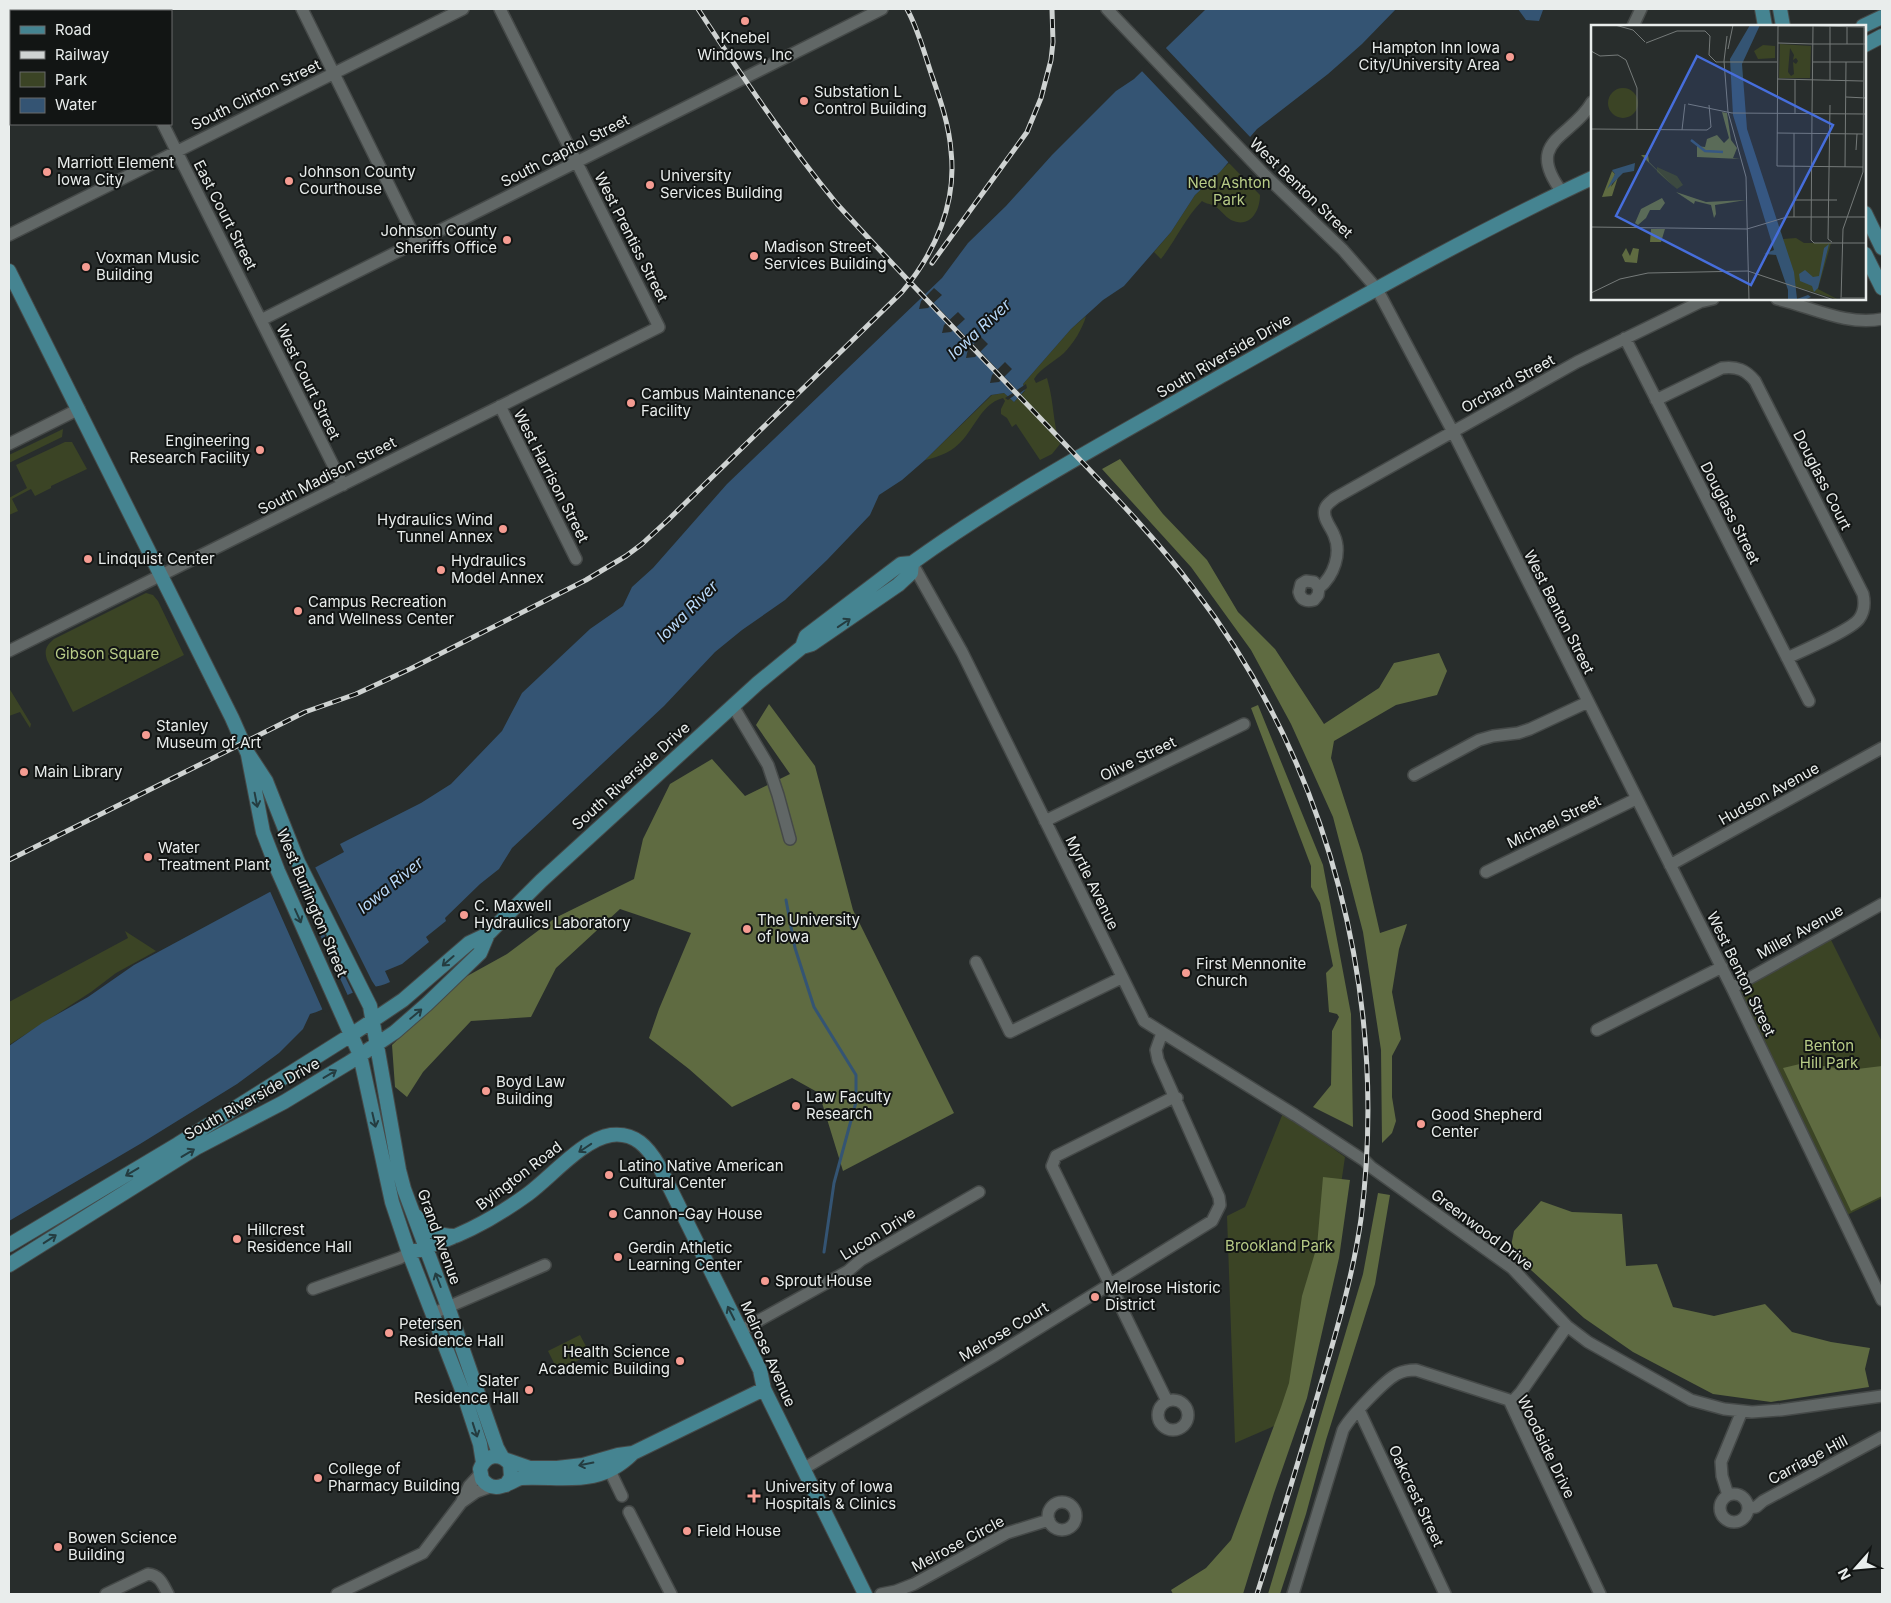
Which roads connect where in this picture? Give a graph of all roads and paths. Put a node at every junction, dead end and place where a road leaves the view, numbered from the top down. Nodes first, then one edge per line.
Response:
1 (302, 9) edge
2 (463, 9) edge
3 (500, 9) edge
4 (882, 9) edge
5 (1641, 9) edge
6 (1762, 9) edge
7 (1780, 9) edge
8 (1111, 13) edge
9 (1882, 17) edge
10 (1633, 25) edge
11 (1765, 25) edge
12 (1783, 25) edge
13 (1865, 25) edge
14 (1882, 36) edge
15 (1866, 44) edge
16 (334, 73) junction
17 (1591, 103) edge
18 (164, 125) edge
19 (177, 151) junction
20 (577, 162) junction
21 (1591, 170) edge
22 (1591, 178) edge
23 (1562, 192) junction
24 (1866, 215) edge
25 (9, 235) edge
26 (417, 242) junction
27 (1882, 248) edge
28 (1866, 256) edge
29 (9, 271) edge
30 (1377, 288) junction
31 (1882, 288) edge
32 (1709, 300) edge
33 (1780, 300) edge
34 (1882, 319) edge
35 (261, 320) junction
36 (659, 327) joint
37 (1625, 338) junction
38 (1656, 400) junction
39 (500, 406) junction
40 (79, 409) junction
41 (1453, 432) junction
42 (9, 444) edge
43 (343, 485) junction
44 (576, 559) dead end
45 (912, 563) junction
46 (161, 576) junction
47 (1319, 588) dead end
48 (9, 651) edge
49 (1787, 658) junction
50 (1809, 701) dead end
51 (1588, 702) junction
52 (733, 706) junction
53 (1244, 724) dead end
54 (1882, 748) edge
55 (247, 752) junction
56 (1414, 775) dead end
57 (1636, 799) junction
58 (1045, 821) junction
59 (790, 839) dead end
60 (1670, 865) junction
61 (1486, 872) dead end
62 (1882, 904) edge
63 (488, 934) junction
64 (976, 962) dead end
65 (1722, 967) junction
66 (1121, 978) junction
67 (1732, 988) junction
68 (373, 1020) junction
69 (1597, 1030) dead end
70 (1162, 1034) junction
71 (351, 1035) junction
72 (378, 1044) junction
73 (360, 1055) junction
74 (1177, 1098) junction
75 (630, 1136) joint
76 (979, 1192) dead end
77 (408, 1201) junction
78 (458, 1236) junction
79 (9, 1245) edge
80 (425, 1248) junction
81 (409, 1253) junction
82 (9, 1265) edge
83 (544, 1265) dead end
84 (1110, 1284) junction
85 (313, 1289) dead end
86 (1882, 1300) edge
87 (448, 1307) junction
88 (434, 1313) junction
89 (1567, 1326) junction
90 (740, 1331) junction
91 (764, 1389) junction
92 (1882, 1396) edge
93 (1167, 1401) dead end
94 (1511, 1402) junction
95 (1359, 1410) junction
96 (1742, 1411) junction
97 (1882, 1438) edge
98 (633, 1452) junction
99 (505, 1458) junction
100 (481, 1468) junction
101 (803, 1469) junction
102 (610, 1471) junction
103 (506, 1485) junction
104 (490, 1487) junction
105 (1728, 1495) junction
106 (622, 1496) dead end
107 (460, 1503) junction
108 (1748, 1508) junction
109 (629, 1512) dead end
110 (1049, 1520) dead end
111 (166, 1589) edge
112 (106, 1594) edge
113 (337, 1594) edge
114 (670, 1594) edge
115 (865, 1594) edge
116 (881, 1594) edge
117 (1293, 1594) edge
118 (1445, 1594) edge
119 (1600, 1594) edge

1 - 16 street
2 - 16 street, South Clinton Street
3 - 20 street, West Prentiss Street
4 - 20 street, South Capitol Street
5 - 10 street
6 - 11 main road
7 - 12 main road
8 - 30 street, West Benton Street
9 - 13 main road
14 - 15 main road
16 - 19 street, South Clinton Street
16 - 26 street
17 - 23 street
18 - 19 street, East Court Street
19 - 25 street, South Clinton Street
19 - 35 street, East Court Street
20 - 26 street, South Capitol Street
20 - 36 street, West Prentiss Street
21 - 23 main road, South Riverside Drive
22 - 23 main road, South Riverside Drive
23 - 30 main road, South Riverside Drive
24 - 27 main road
26 - 35 street, South Capitol Street
28 - 31 main road
29 - 40 main road, West Burlington Street
30 - 41 street, West Benton Street
30 - 45 main road, South Riverside Drive
32 - 37 street, Orchard Street
33 - 34 street
35 - 43 street, West Court Street
36 - 39 street, South Madison Street
37 - 38 street, Douglass Street
37 - 41 street, Orchard Street
38 - 49 street, Douglass Street
38 - 49 street, Douglass Court
39 - 43 street, South Madison Street
39 - 44 street, West Harrison Street
40 - 42 street
40 - 46 main road, West Burlington Street
41 - 47 street, Orchard Street
41 - 51 street, West Benton Street
43 - 46 street, South Madison Street
45 - 52 main road, South Riverside Drive
45 - 58 street, Myrtle Avenue
46 - 48 street, South Madison Street
46 - 55 main road, West Burlington Street
49 - 50 street, Douglass Street
51 - 56 street
51 - 57 street, West Benton Street
52 - 59 street
52 - 63 main road, South Riverside Drive
53 - 58 street, Olive Street
54 - 60 street, Hudson Avenue
55 - 68 main road, West Burlington Street
55 -> 71 main road, West Burlington Street
57 - 60 street, West Benton Street
57 - 61 street, Michael Street
58 - 66 street, Myrtle Avenue
60 - 65 street, West Benton Street
62 - 67 street, Miller Avenue
63 -> 68 main road, South Riverside Drive
72 -> 63 main road, South Riverside Drive
64 - 66 street
65 - 67 street, West Benton Street
65 - 69 street
66 - 70 street, Myrtle Avenue
67 - 86 street, West Benton Street
68 - 71 main road, South Riverside Drive
68 - 72 main road, Grand Avenue
70 - 74 street
70 - 89 street, Greenwood Drive
71 - 73 main road, Grand Avenue
71 -> 79 main road, South Riverside Drive
72 - 73 main road, South Riverside Drive
72 - 77 main road, Grand Avenue
73 -> 81 main road, Grand Avenue
82 -> 73 main road, South Riverside Drive
74 - 84 street, Melrose Court
74 - 84 street
75 -> 78 main road, Byington Road
90 -> 75 main road, Melrose Avenue
76 - 90 street, Lucon Drive
77 - 78 main road
77 - 80 main road, Grand Avenue
78 - 80 main road, Byington Road
80 - 81 main road, Byington Road
87 -> 80 main road, Grand Avenue
81 - 85 street, Byington Road
81 - 88 main road, Grand Avenue
83 - 87 street
84 - 93 street
84 - 101 street, Melrose Court
87 - 88 street
87 - 99 main road, Grand Avenue
88 -> 100 main road, Grand Avenue
89 - 94 street
89 - 96 street, Greenwood Drive
90 - 91 main road, Melrose Avenue
91 - 98 main road
91 - 101 main road, Melrose Avenue
92 - 96 street, Greenwood Drive
94 - 95 street, Woodside Drive
94 - 119 street, Woodside Drive
95 - 117 street, Woodside Drive
95 - 118 street, Oakcrest Street
96 - 105 street, Carriage Hill
97 - 108 street, Carriage Hill
98 -> 99 main road
98 - 102 main road
99 - 100 main road
99 - 103 main road
100 - 104 main road
100 - 107 street
101 - 115 main road, Melrose Avenue
102 - 103 main road
102 - 106 street
103 - 104 main road
104 - 107 street
105 - 108 street
105 - 108 street, Carriage Hill
107 - 113 street
109 - 114 street
110 - 116 street, Melrose Circle
111 - 112 street

